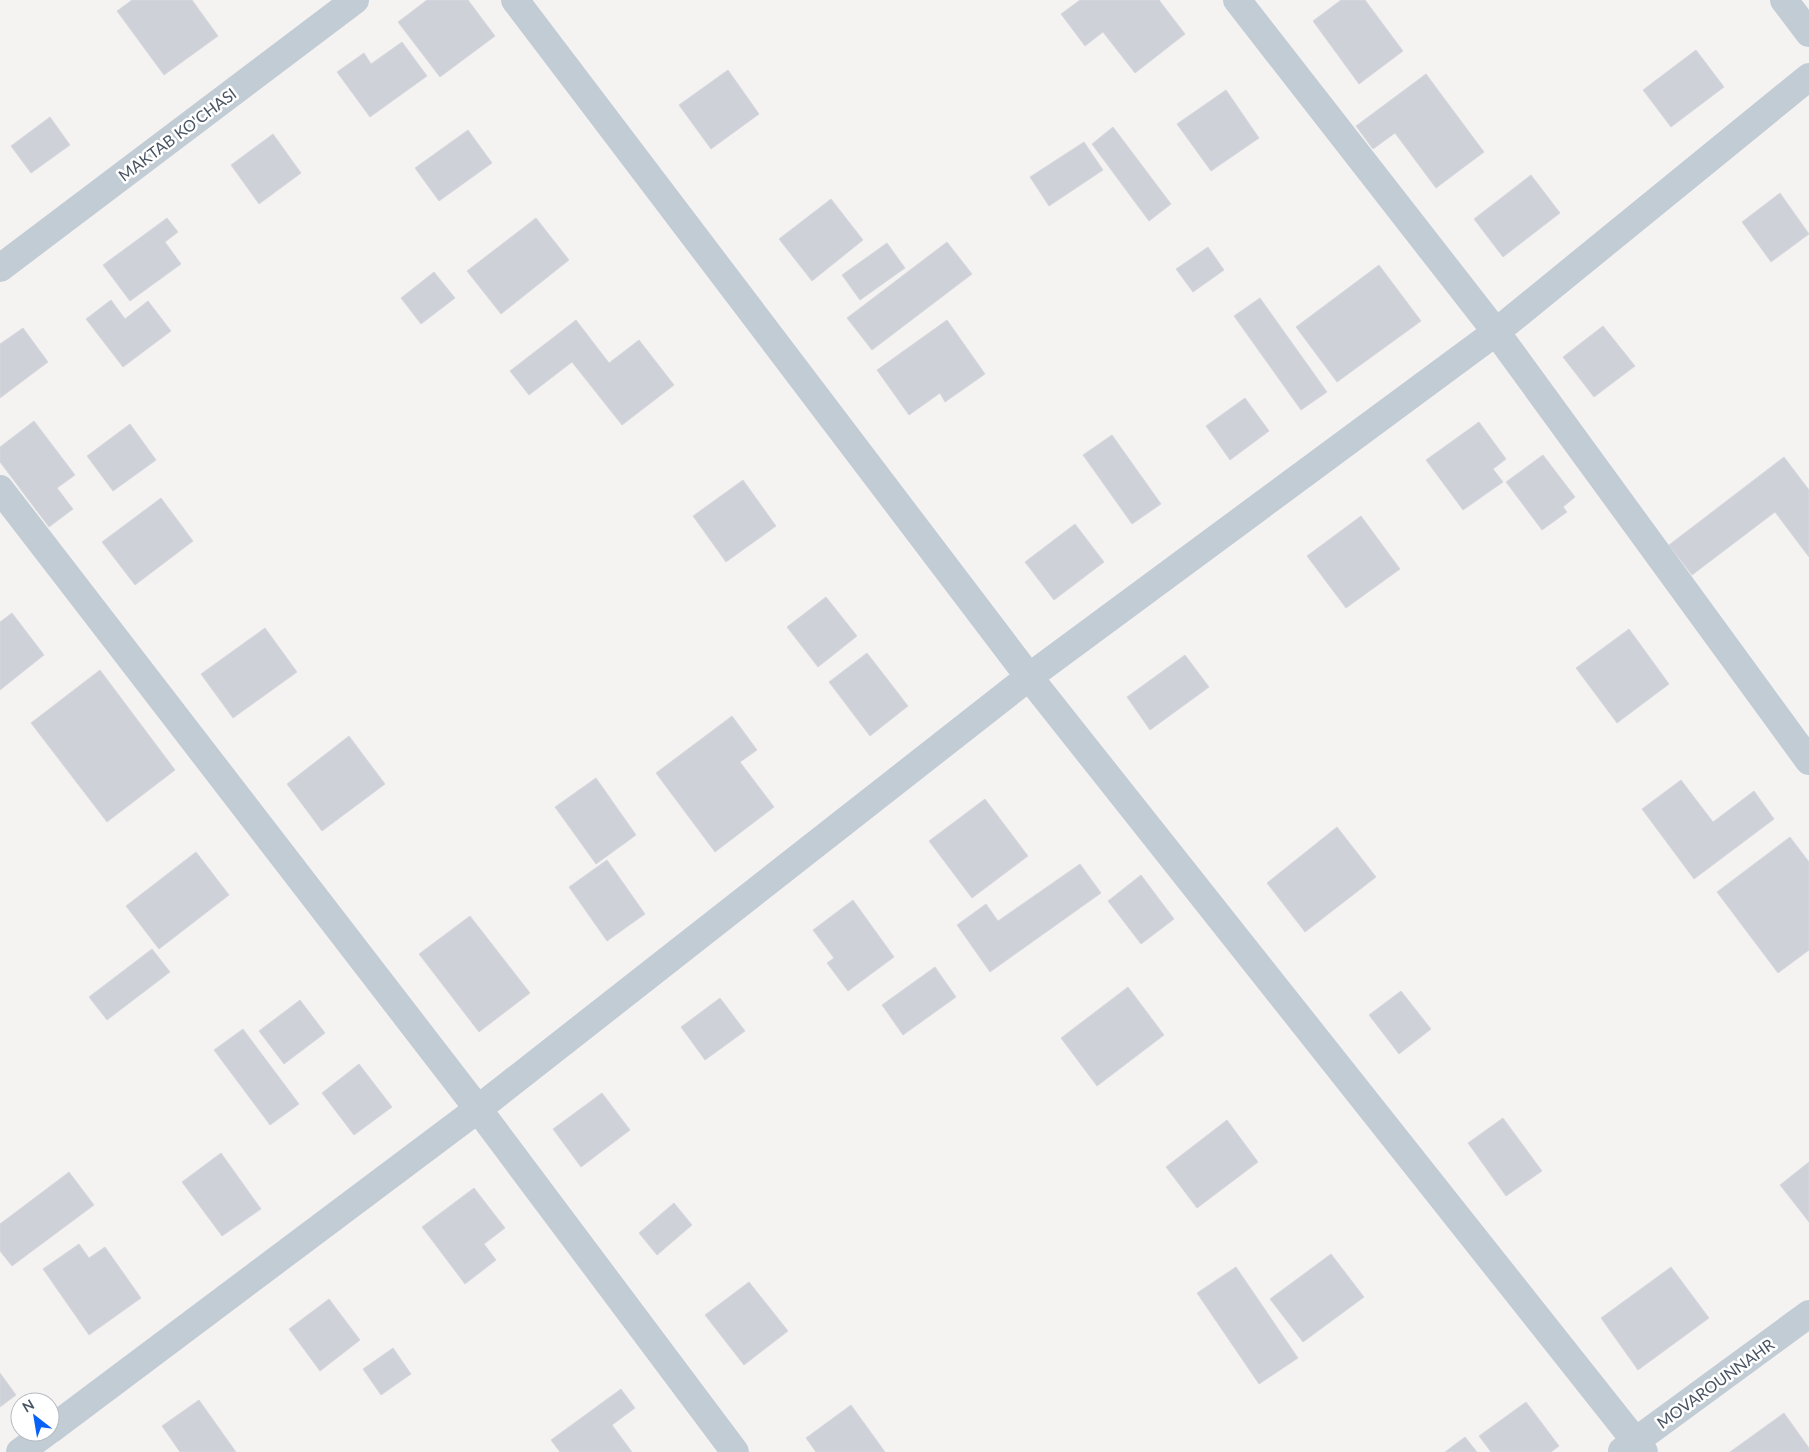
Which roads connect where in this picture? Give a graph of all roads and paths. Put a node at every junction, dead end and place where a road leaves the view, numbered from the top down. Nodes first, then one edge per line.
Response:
1 (355, 0) edge
2 (515, 0) edge
3 (1237, 0) edge
4 (1784, 0) edge
5 (1809, 33) edge
6 (1809, 77) edge
7 (0, 268) edge
8 (1496, 332) junction
9 (0, 489) edge
10 (1029, 677) junction
11 (1809, 761) edge
12 (478, 1108) junction
13 (1809, 1314) edge
14 (60, 1422) edge
15 (34, 1442) edge
16 (1634, 1448) edge
17 (20, 1452) edge
18 (735, 1452) edge

1 - 7 street, MAKTAB KO'CHASI
2 - 10 street
3 - 8 street
4 - 5 street
6 - 8 street
8 - 10 street
8 - 11 street
9 - 12 street
10 - 12 street
10 - 16 street
12 - 14 street
12 - 18 street
13 - 16 street, MOVAROUNNAHR
15 - 17 street

